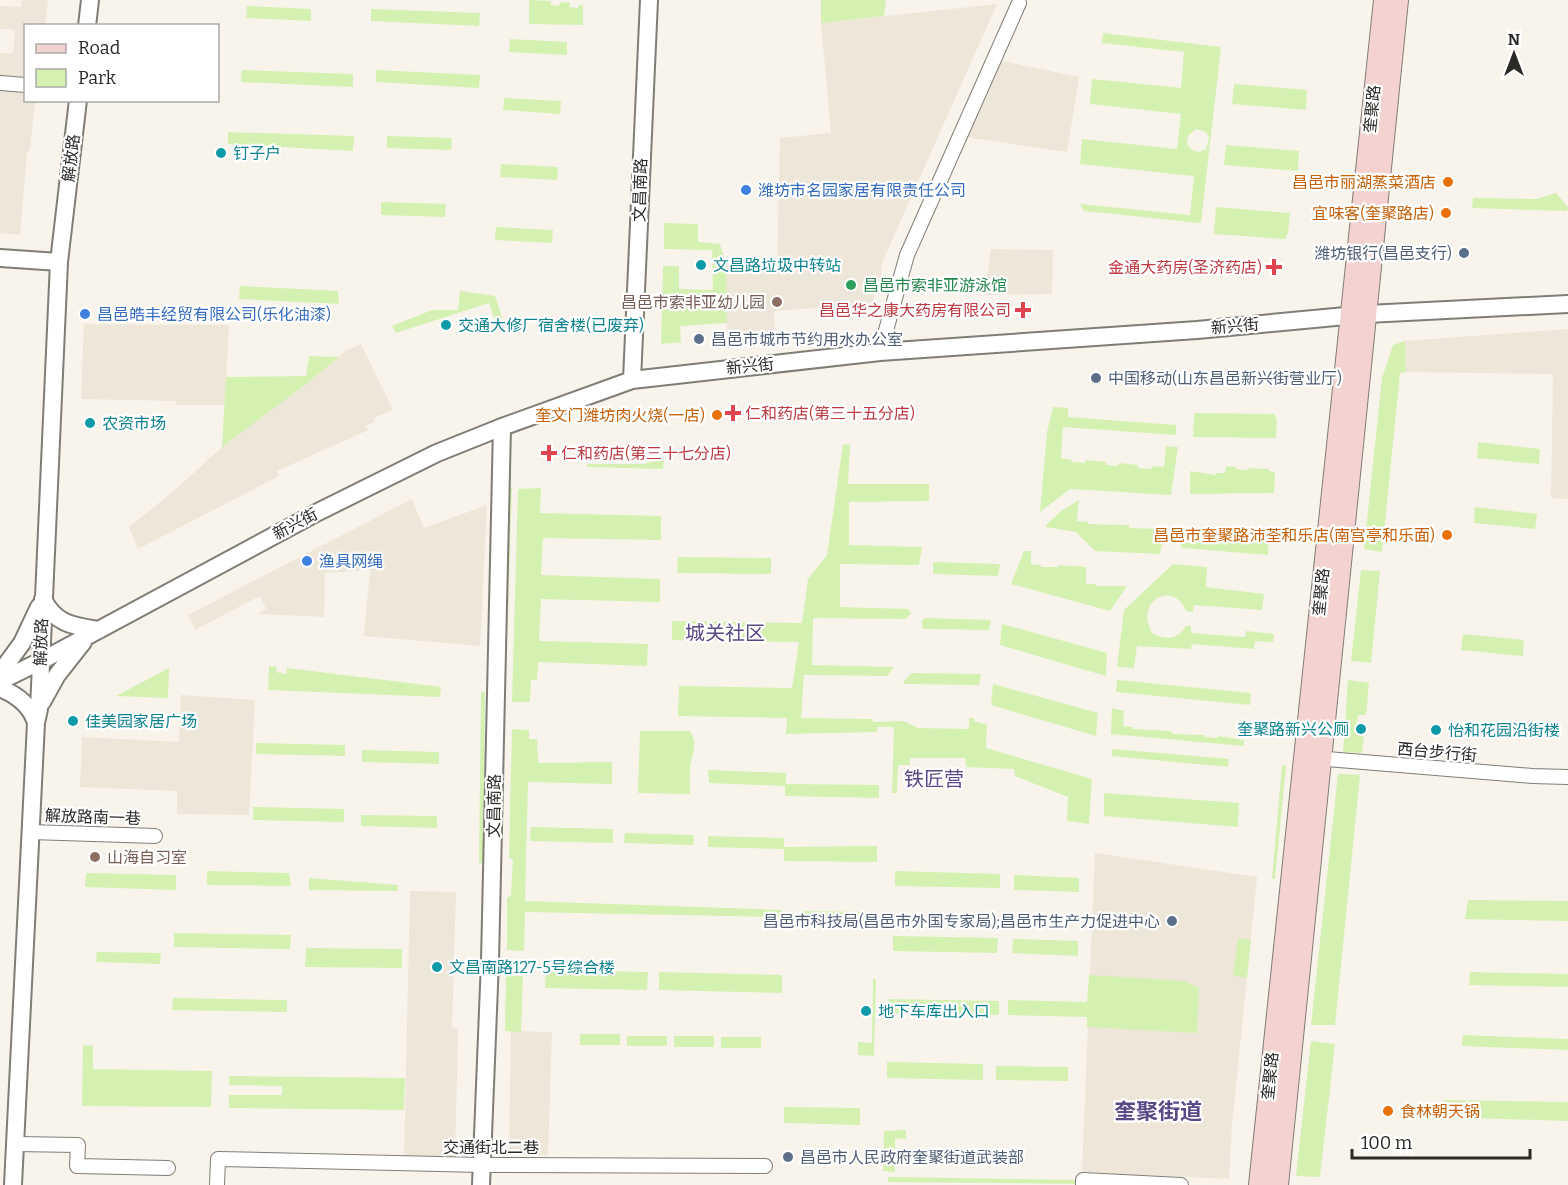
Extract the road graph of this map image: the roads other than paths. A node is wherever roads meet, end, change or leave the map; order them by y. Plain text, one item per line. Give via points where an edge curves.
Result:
1 (90, 0) edge
2 (649, 0) edge
3 (1384, 0) edge
4 (1398, 0) edge
5 (1019, 3) dead end
6 (87, 24) edge
7 (0, 83) edge
8 (24, 85) edge
9 (78, 102) edge
10 (0, 258) edge
11 (59, 262) junction
12 (1568, 304) edge
13 (1358, 315) junction
14 (880, 352) junction
15 (632, 381) junction
16 (502, 427) junction
17 (43, 598) junction
18 (95, 632) junction
19 (41, 661) junction
20 (0, 673) edge
21 (0, 681) edge
22 (0, 688) edge
23 (38, 716) junction
24 (1312, 758) junction
25 (1568, 777) edge
26 (31, 832) junction
27 (155, 836) dead end
28 (15, 1144) junction
29 (482, 1165) junction
30 (765, 1166) dead end
31 (168, 1168) dead end
32 (13, 1185) edge
33 (217, 1185) edge
34 (481, 1185) edge
35 (1083, 1185) edge
36 (1181, 1185) edge
37 (1259, 1185) edge
38 (1278, 1185) edge

1 - 6 street
2 - 15 street, 文昌南路
3 - 13 main road, 奎聚路
4 - 13 main road, 奎聚路
5 - 14 street via 907,255
7 - 8 street
9 - 11 street, 解放路
10 - 11 street
11 - 17 street, 解放路
12 - 13 street, 新兴街
13 - 14 street, 新兴街
13 - 24 main road, 奎聚路
14 - 15 street, 新兴街
15 - 16 street, 新兴街
16 - 18 street, 新兴街 via 437,453 318,512
16 - 29 street, 文昌南路
17 - 18 street via 48,610 59,620
17 - 19 street, 解放路
17 - 20 street via 22,643
18 - 19 street, 新兴街
18 - 23 street via 57,675
19 - 21 street, 新兴街
19 - 23 street, 解放路
22 - 23 street
23 - 26 street, 解放路
24 - 25 street, 西台步行街
24 - 37 main road, 奎聚路
24 - 38 main road, 奎聚路
26 - 27 street, 解放路南一巷
26 - 28 street, 解放路
28 - 31 street via 78,1145 77,1166
28 - 32 street, 解放路
29 - 30 street, 交通街北二巷
29 - 33 street, 交通街北二巷 via 218,1159
29 - 34 street, 文昌南路
35 - 36 street via 1083,1180

